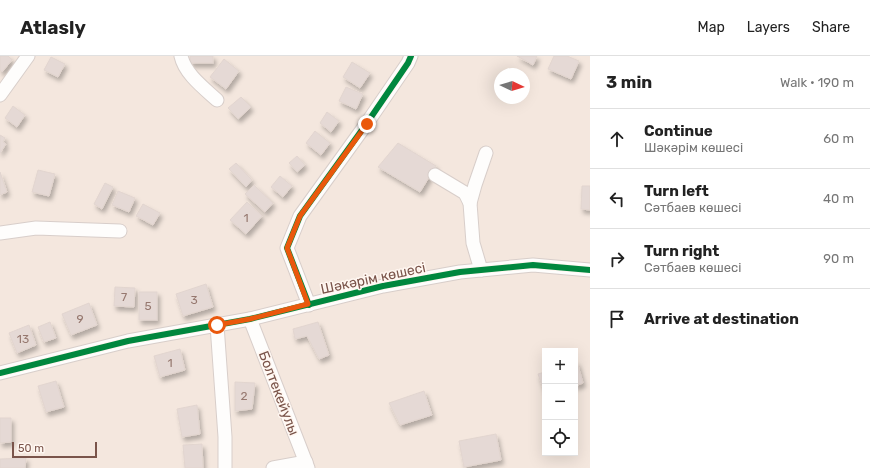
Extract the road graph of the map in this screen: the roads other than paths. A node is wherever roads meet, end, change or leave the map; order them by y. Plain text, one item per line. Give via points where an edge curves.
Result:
1 (28, 56) edge
2 (182, 56) edge
3 (411, 56) edge
4 (0, 95) edge
5 (217, 100) dead end
6 (486, 153) dead end
7 (435, 175) dead end
8 (470, 203) junction
9 (120, 231) dead end
10 (0, 233) edge
11 (481, 270) junction
12 (590, 270) edge
13 (308, 304) junction
14 (250, 319) junction
15 (217, 325) junction
16 (0, 373) edge
17 (307, 465) edge
18 (225, 468) edge
19 (273, 468) edge

1 - 4 street
2 - 5 street via 190,74
3 - 13 street via 367,124 300,216 287,248
6 - 8 street
7 - 8 street via 465,193
8 - 11 street via 473,243
9 - 10 street via 36,228
11 - 12 street, Шәкәрім көшесі via 533,265
11 - 13 street, Шәкәрім көшесі via 383,286
13 - 14 street, Шәкәрім көшесі
14 - 15 street, Шәкәрім көшесі
14 - 17 street, Болтекейулы
15 - 16 street, Шәкәрім көшесі via 128,341
15 - 18 street
17 - 19 street

